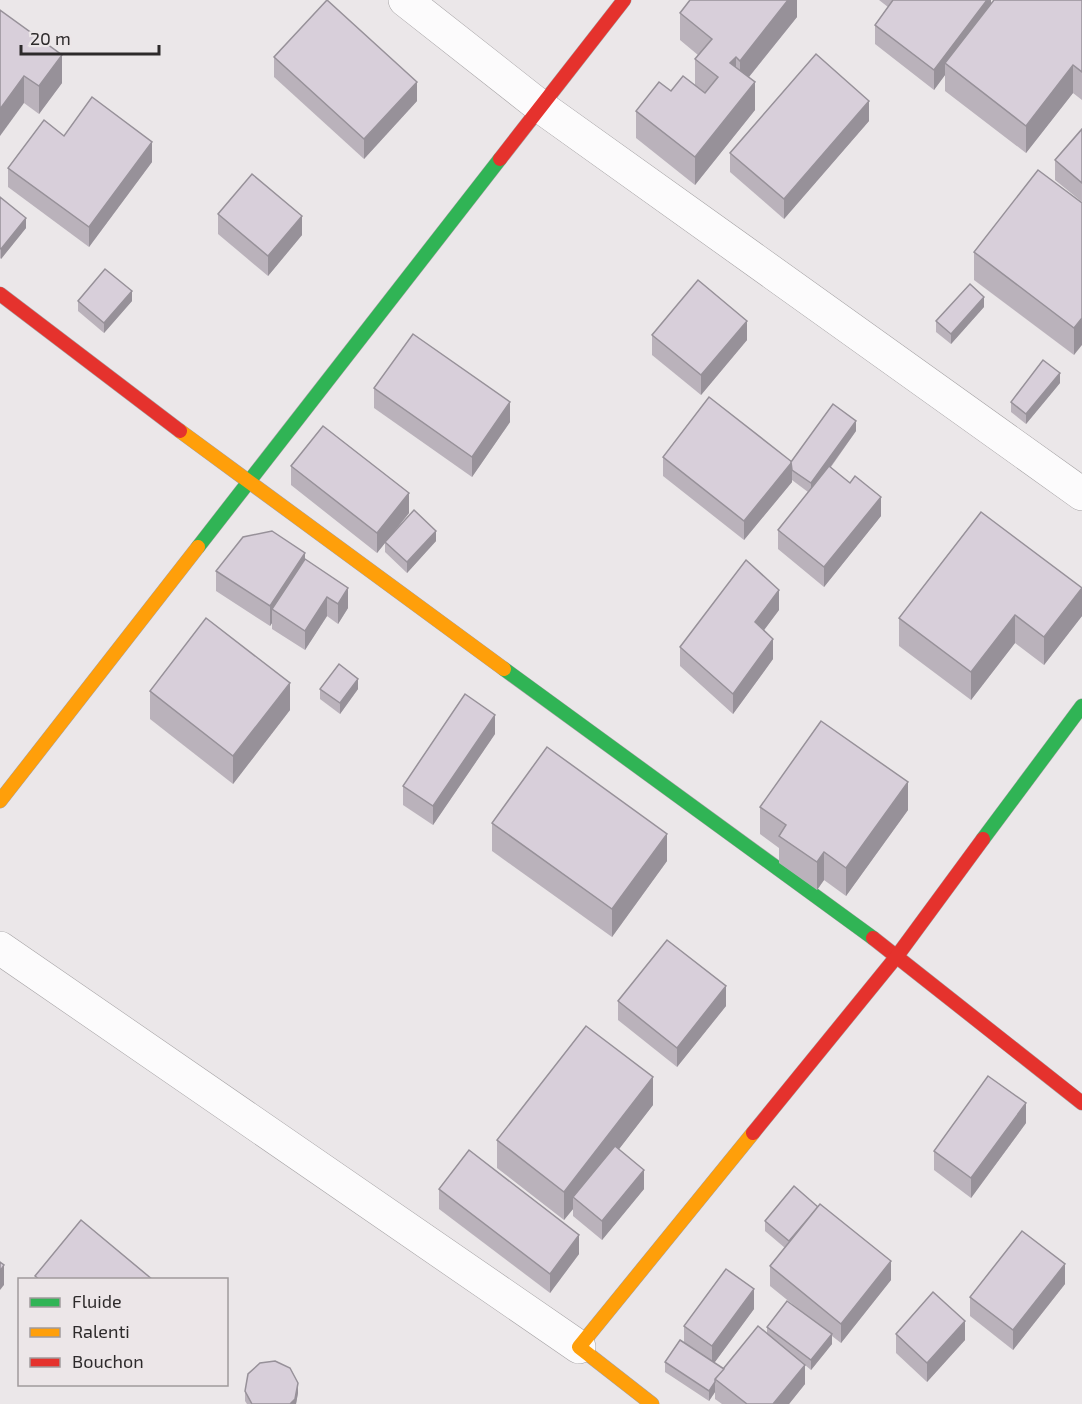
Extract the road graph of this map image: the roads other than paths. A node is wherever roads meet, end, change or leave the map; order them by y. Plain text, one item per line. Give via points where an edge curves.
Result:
1 (405, 0) edge
2 (624, 0) edge
3 (541, 107) junction
4 (0, 294) edge
5 (248, 482) junction
6 (1082, 494) edge
7 (1082, 706) edge
8 (0, 801) edge
9 (0, 948) edge
10 (897, 956) junction
11 (1082, 1103) edge
12 (579, 1347) junction
13 (652, 1404) edge

1 - 3 street
2 - 3 street
3 - 5 street
3 - 6 street
4 - 5 street
5 - 8 street
5 - 10 street
7 - 10 street
9 - 12 street
10 - 11 street
10 - 12 street
12 - 13 street

